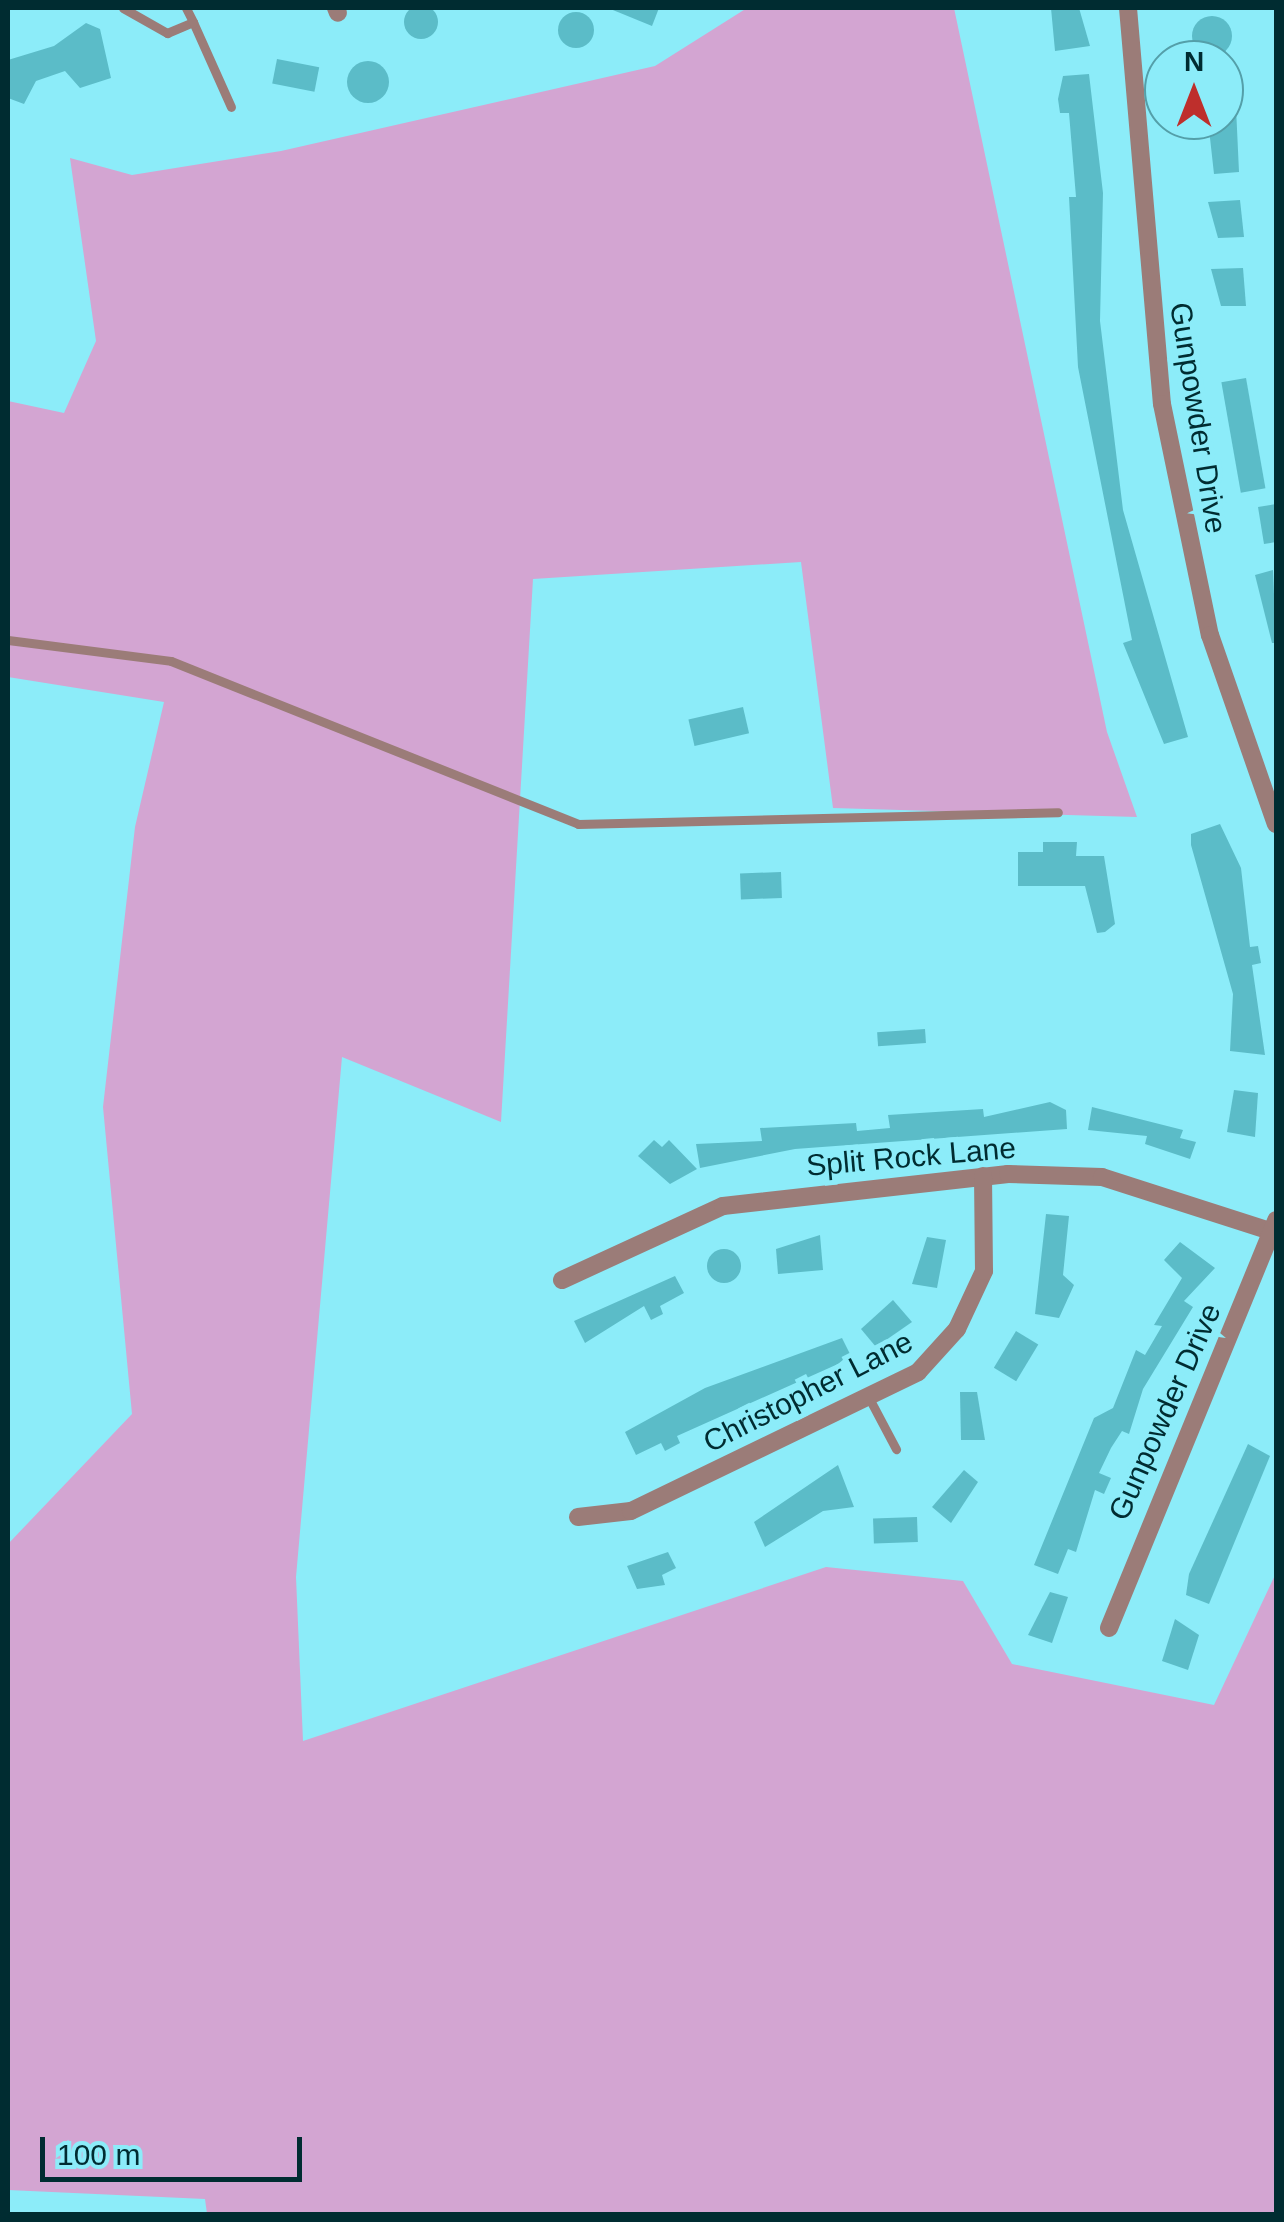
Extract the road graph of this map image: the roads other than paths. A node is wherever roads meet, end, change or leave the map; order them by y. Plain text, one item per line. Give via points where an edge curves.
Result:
1 (186, 8) edge
2 (1128, 8) edge
3 (128, 9) edge
4 (193, 22) junction
5 (231, 107) dead end
6 (8, 640) edge
7 (1058, 812) dead end
8 (1276, 824) edge
9 (982, 1176) junction
10 (1275, 1226) edge
11 (562, 1280) dead end
12 (870, 1398) junction
13 (896, 1450) dead end
14 (578, 1518) dead end
15 (1110, 1628) dead end

1 - 4 lane
2 - 8 street, Gunpowder Drive via 1168,438 1210,635
3 - 4 lane via 168,33
4 - 5 lane
6 - 7 lane via 171,661 578,824
9 - 10 street, Split Rock Lane via 1102,1177
9 - 11 street, Split Rock Lane via 723,1206
9 - 12 street, Christopher Lane via 989,1238 974,1302 940,1354
10 - 15 street, Gunpowder Drive via 1147,1518
12 - 13 lane
12 - 14 street, Christopher Lane via 630,1511

